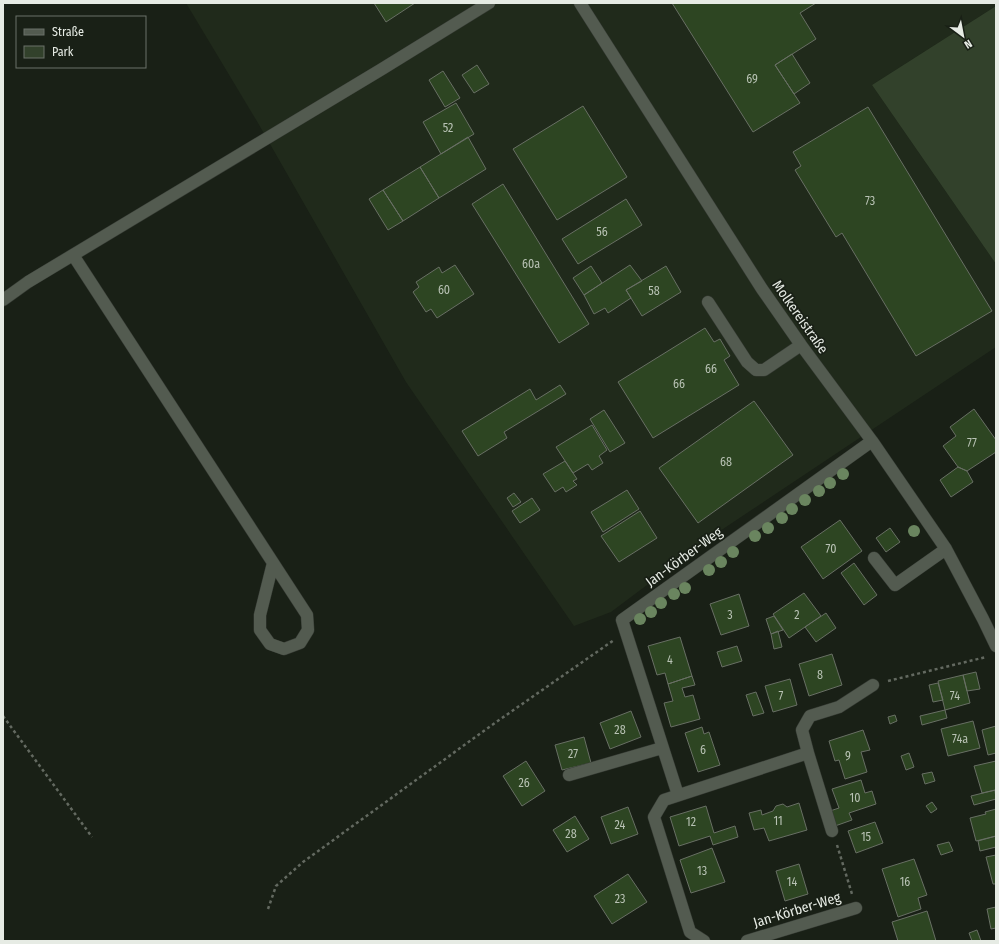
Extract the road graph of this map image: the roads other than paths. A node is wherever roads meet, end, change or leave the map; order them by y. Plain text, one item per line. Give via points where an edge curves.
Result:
1 (489, 3) edge
2 (580, 3) edge
3 (73, 254) junction
4 (3, 300) edge
5 (708, 302) dead end
6 (801, 345) junction
7 (872, 441) junction
8 (946, 550) junction
9 (874, 558) dead end
10 (274, 563) junction
11 (996, 646) edge
12 (873, 685) road end
13 (662, 748) junction
14 (808, 753) junction
15 (569, 776) dead end
16 (678, 795) junction
17 (832, 831) road end
18 (856, 908) road end
19 (704, 941) edge
20 (747, 941) edge

1 - 3 street
2 - 6 street, Molkereistraße via 758,284
3 - 4 street
3 - 10 street
5 - 6 street via 747,362 756,370 764,370
6 - 7 street, Molkereistraße
7 - 8 street, Molkereistraße
7 - 13 street, Jan-Körber-Weg via 622,620
8 - 9 street via 895,585
8 - 11 street, Molkereistraße
10 - 10 street via 260,616 260,630 270,644 284,649 300,643 308,630 307,615
12 - 14 street via 839,707 810,716 802,730
13 - 15 street
13 - 16 street, Jan-Körber-Weg
14 - 16 street
14 - 17 street
16 - 19 street via 664,800 654,817 690,932
18 - 20 street, Jan-Körber-Weg

